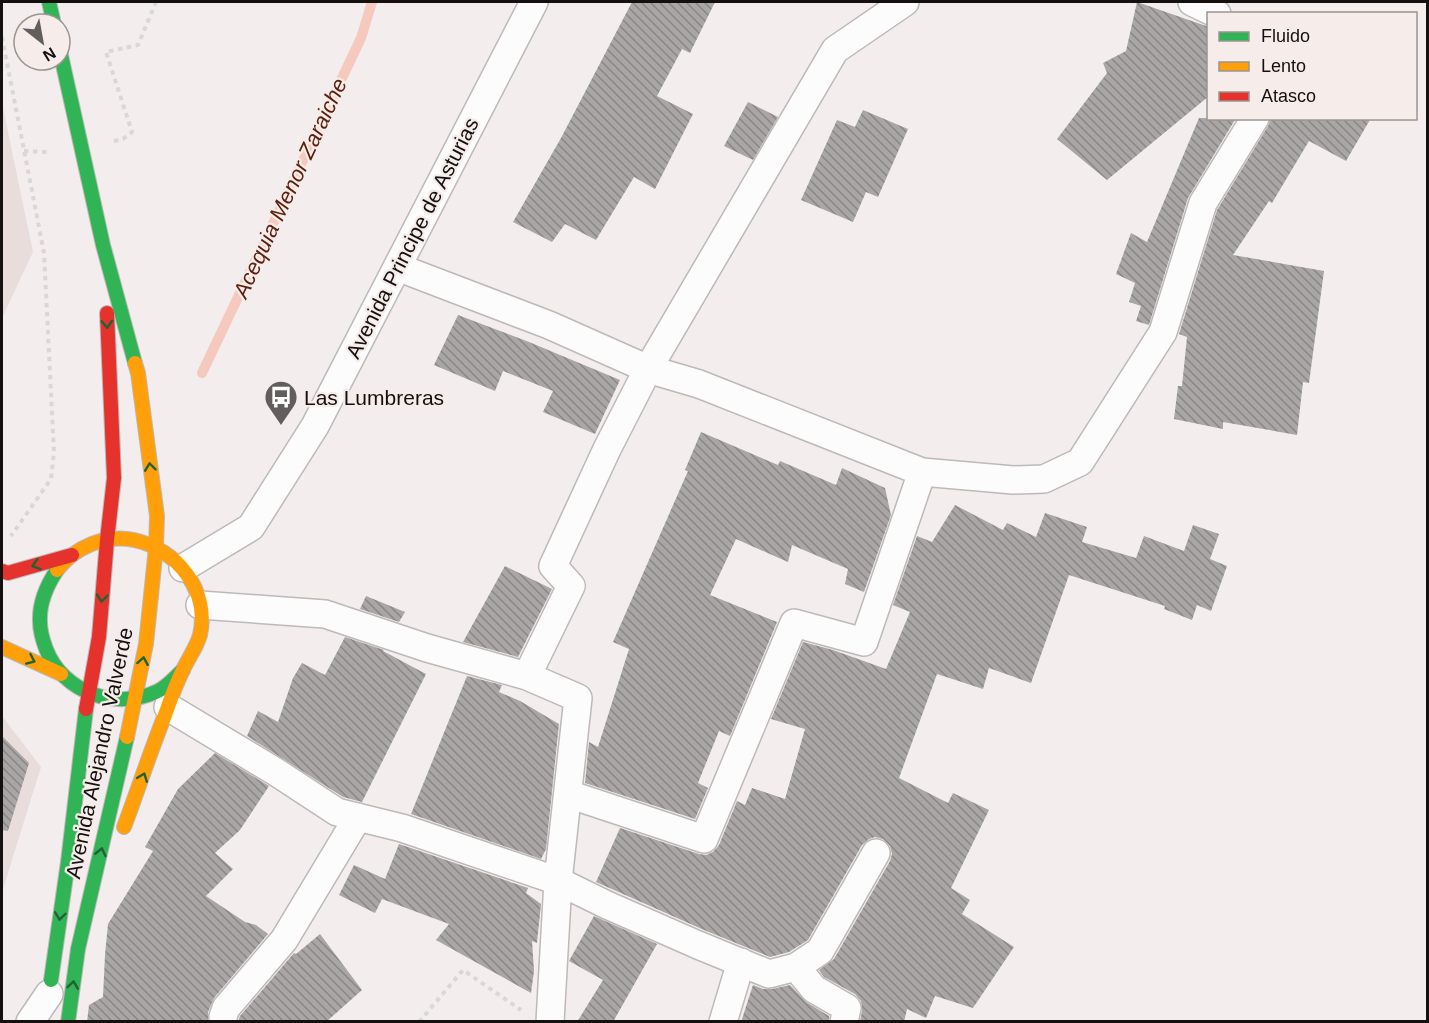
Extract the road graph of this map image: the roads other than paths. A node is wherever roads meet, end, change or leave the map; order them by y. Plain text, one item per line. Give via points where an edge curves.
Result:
1 (534, 2) edge
2 (905, 2) edge
3 (1192, 2) edge
4 (1213, 12) edge
5 (65, 72) edge
6 (1254, 120) edge
7 (103, 245) junction
8 (397, 267) junction
9 (648, 369) junction
10 (922, 472) junction
11 (107, 540) junction
12 (156, 547) junction
13 (72, 555) junction
14 (183, 568) junction
15 (2, 571) edge
16 (200, 605) junction
17 (2, 647) edge
18 (183, 669) junction
19 (61, 674) junction
20 (527, 676) junction
21 (88, 693) junction
22 (136, 698) junction
23 (168, 707) junction
24 (567, 794) junction
25 (358, 817) junction
26 (876, 853) dead end
27 (558, 881) junction
28 (78, 949) junction
29 (741, 962) junction
30 (795, 967) junction
31 (49, 994) junction
32 (223, 1017) dead end
33 (539, 1018) edge
34 (30, 1022) edge
35 (46, 1022) edge
36 (68, 1022) edge
37 (723, 1022) edge
38 (844, 1022) edge

1 - 8 street, Avenida Principe de Asturias
2 - 9 street via 835,50
3 - 4 street
5 - 7 main road, Avenida Alejandro Valverde
6 - 10 street via 1203,203 1163,332 1080,462 1044,480
7 -> 11 main road, Avenida Alejandro Valverde via 114,478
12 -> 7 main road, Avenida Alejandro Valverde via 157,516 138,373
8 - 9 street
8 - 14 street, Avenida Principe de Asturias via 315,426 251,527
9 - 10 street via 699,384
9 - 20 street via 553,566 571,586
10 - 24 street via 864,642 794,623 704,839
11 - 12 main road via 132,539
11 - 13 main road
11 -> 21 main road, Avenida Alejandro Valverde via 99,637
12 - 14 main road
22 -> 12 main road, Avenida Alejandro Valverde
13 -> 15 main road via 8,573
13 - 19 main road via 53,574 42,599 39,625 46,651
14 - 16 main road
16 - 18 main road via 201,628 195,650
16 - 20 street via 325,614
17 -> 19 main road
18 - 22 main road via 162,688
18 - 23 main road
19 - 21 main road
20 - 24 street via 578,698
21 - 22 main road via 111,699
21 -> 31 main road, Avenida Alejandro Valverde
28 -> 22 main road, Avenida Alejandro Valverde
23 - 25 street via 337,812
28 -> 23 main road
24 - 27 street
25 - 27 street
25 - 32 street via 284,940 226,1008
26 - 30 street via 820,951
27 - 29 street
27 - 33 street
36 -> 28 main road, Avenida Alejandro Valverde
29 - 30 street via 769,974
29 - 37 street
30 - 38 street via 814,990 848,1008
31 - 34 street
31 - 35 main road, Avenida Alejandro Valverde

